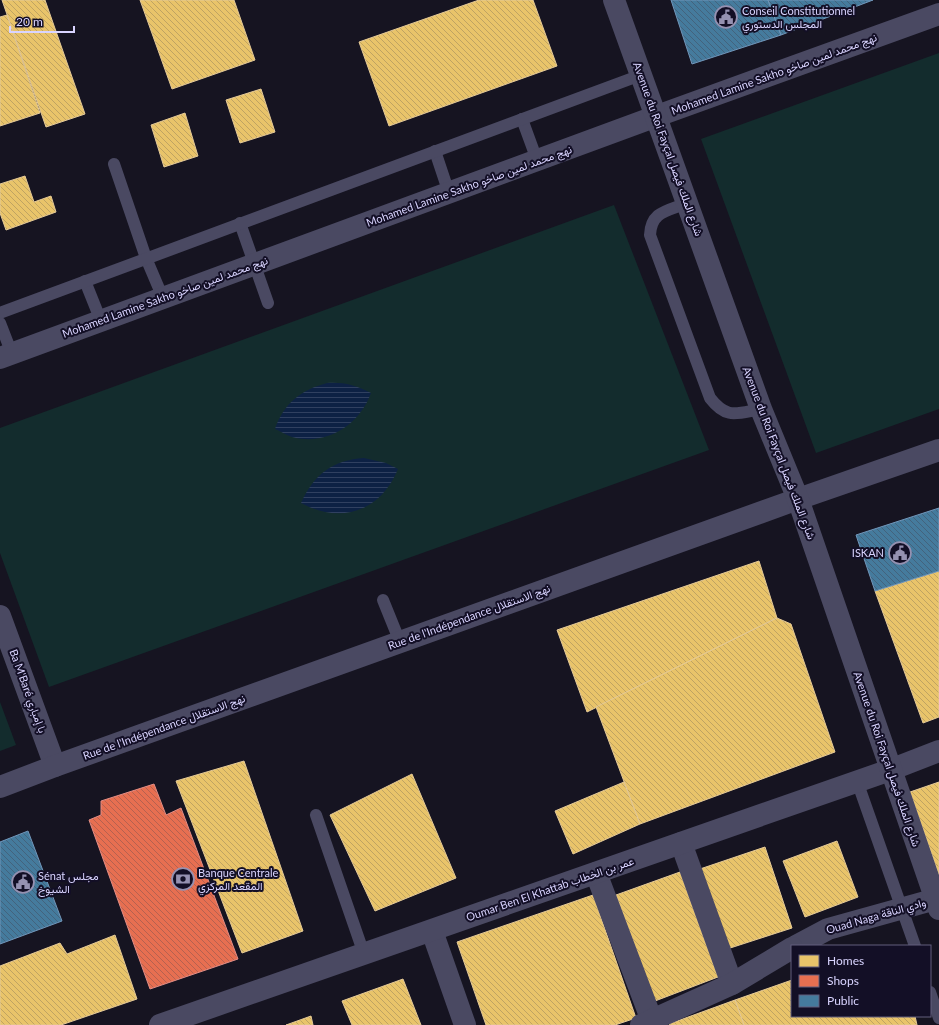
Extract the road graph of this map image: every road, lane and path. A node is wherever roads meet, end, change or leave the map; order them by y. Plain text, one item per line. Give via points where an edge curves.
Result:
1 (614, 0) edge
2 (939, 14) edge
3 (641, 75) junction
4 (657, 116) junction
5 (522, 119) junction
6 (435, 151) junction
7 (537, 160) junction
8 (114, 164) dead end
9 (449, 193) junction
10 (687, 203) junction
11 (240, 223) junction
12 (146, 258) junction
13 (254, 265) junction
14 (85, 281) junction
15 (163, 298) junction
16 (268, 303) dead end
17 (0, 313) edge
18 (101, 321) junction
19 (0, 323) edge
20 (6, 356) edge
21 (761, 409) junction
22 (939, 450) edge
23 (798, 499) junction
24 (383, 600) dead end
25 (0, 616) edge
26 (400, 642) junction
27 (939, 751) edge
28 (55, 766) junction
29 (890, 770) junction
30 (857, 781) junction
31 (0, 787) edge
32 (316, 815) dead end
33 (681, 843) junction
34 (596, 873) junction
35 (937, 904) edge
36 (902, 909) junction
37 (432, 931) junction
38 (798, 945) edge
39 (915, 945) edge
40 (791, 949) edge
41 (364, 954) junction
42 (732, 984) junction
43 (931, 995) edge
44 (939, 1018) edge
45 (647, 1023) edge
46 (160, 1025) edge
47 (465, 1025) edge

1 - 3 street, Avenue du Roi Fayçal شارع الملك فيصل
2 - 4 street, Mohamed Lamine Sakho نهج محمد لمين صاخو
3 - 4 street, Avenue du Roi Fayçal شارع الملك فيصل
3 - 5 lane
4 - 7 street, Mohamed Lamine Sakho نهج محمد لمين صاخو
4 - 10 street, Avenue du Roi Fayçal شارع الملك فيصل
5 - 6 lane
5 - 7 lane
6 - 9 lane
6 - 11 lane
7 - 9 street, Mohamed Lamine Sakho نهج محمد لمين صاخو
8 - 12 lane
9 - 13 street, Mohamed Lamine Sakho نهج محمد لمين صاخو
10 - 21 street, Avenue du Roi Fayçal شارع الملك فيصل
10 - 21 lane via 657,215 652,220 650,234 710,398 724,412 735,414
11 - 12 lane
11 - 13 lane
12 - 14 lane
12 - 15 lane
13 - 15 street, Mohamed Lamine Sakho نهج محمد لمين صاخو
13 - 16 lane
14 - 17 lane
14 - 18 lane
15 - 18 street, Mohamed Lamine Sakho نهج محمد لمين صاخو
18 - 20 street, Mohamed Lamine Sakho نهج محمد لمين صاخو
19 - 20 lane
21 - 23 street, Avenue du Roi Fayçal شارع الملك فيصل
22 - 23 street, Rue de l'Indépendance نهج الاستقلال
23 - 26 street, Rue de l'Indépendance نهج الاستقلال
23 - 29 street, Avenue du Roi Fayçal شارع الملك فيصل
24 - 26 lane
25 - 28 street, Ba M'Baré با إمباري
26 - 28 street, Rue de l'Indépendance نهج الاستقلال
27 - 29 street, Oumar Ben El Khattab عمر بن الخطاب
28 - 31 street, Rue de l'Indépendance نهج الاستقلال
29 - 30 street, Oumar Ben El Khattab عمر بن الخطاب
29 - 35 street, Avenue du Roi Fayçal شارع الملك فيصل
30 - 33 street, Oumar Ben El Khattab عمر بن الخطاب
30 - 36 lane
32 - 41 lane
33 - 34 street, Oumar Ben El Khattab عمر بن الخطاب
33 - 42 street
34 - 37 street, Oumar Ben El Khattab عمر بن الخطاب
34 - 45 street
35 - 36 street, Ouad Naga وادي الناقة
36 - 38 street, Ouad Naga وادي الناقة via 828,929
36 - 39 lane
37 - 41 street, Oumar Ben El Khattab عمر بن الخطاب
37 - 47 street
40 - 42 street
41 - 46 street, Oumar Ben El Khattab عمر بن الخطاب
42 - 45 street
43 - 44 lane

